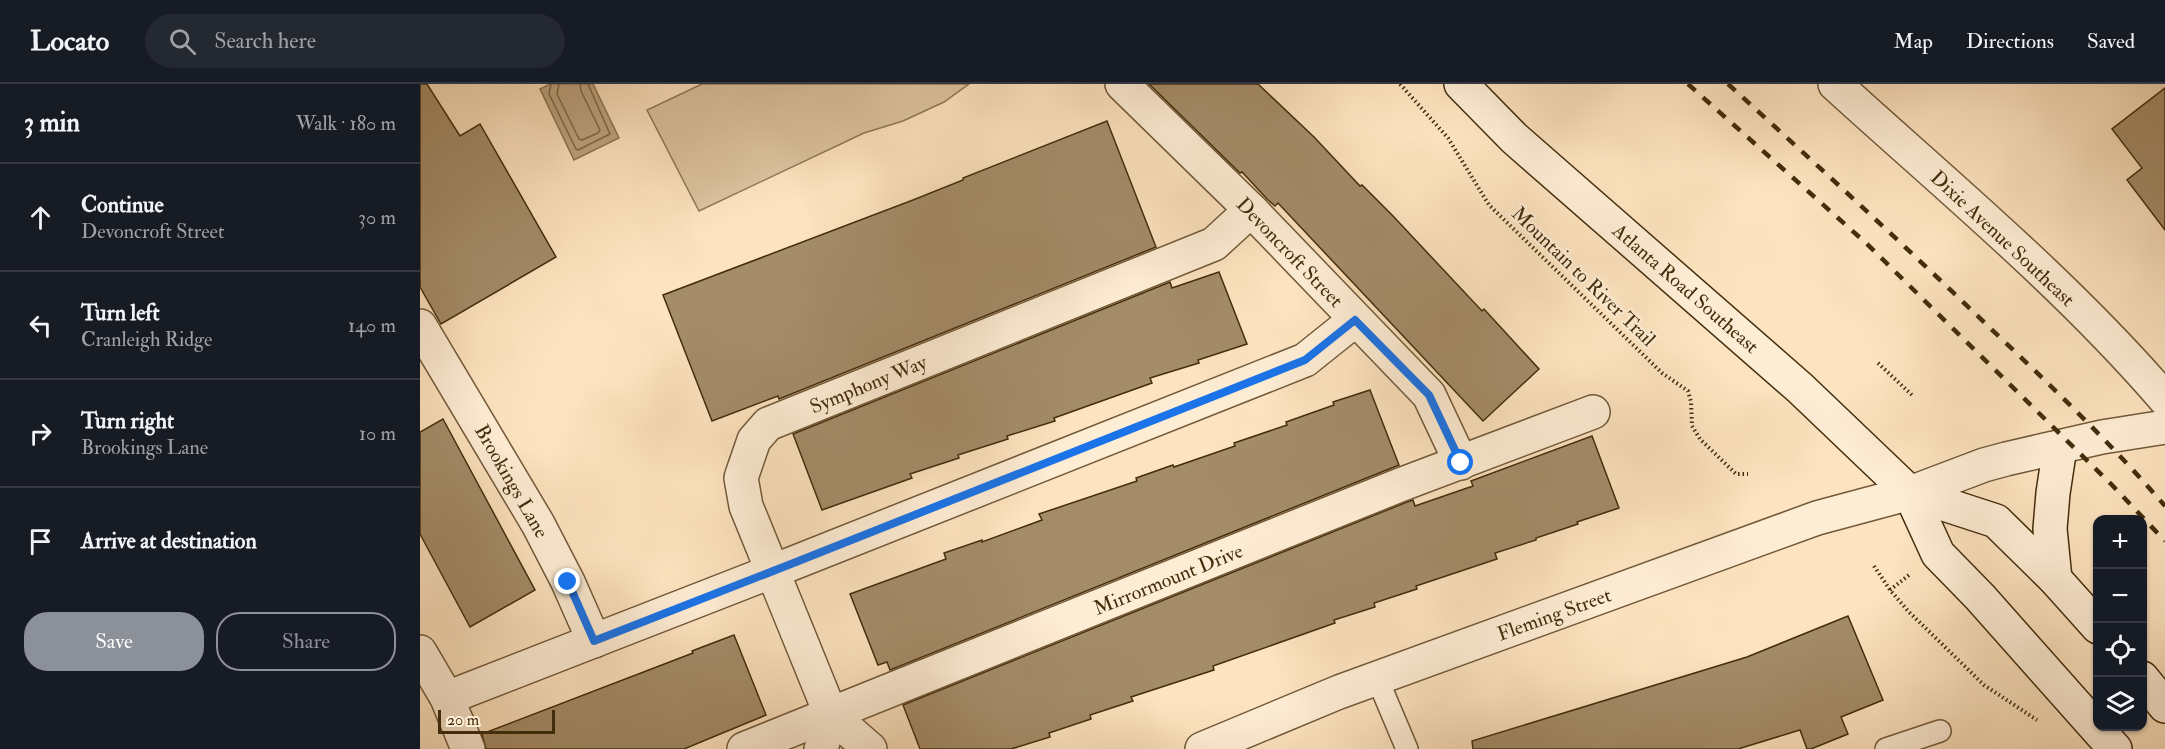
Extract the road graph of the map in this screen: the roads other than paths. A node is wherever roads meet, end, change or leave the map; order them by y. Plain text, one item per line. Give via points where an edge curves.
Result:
1 (1122, 84) edge
2 (1461, 84) edge
3 (1835, 84) edge
4 (1251, 210) junction
5 (1355, 320) junction
6 (420, 326) edge
7 (2165, 399) edge
8 (1593, 412) dead end
9 (2165, 427) edge
10 (2060, 447) junction
11 (1461, 463) junction
12 (1910, 493) junction
13 (773, 572) junction
14 (2055, 579) junction
15 (2094, 623) edge
16 (594, 641) junction
17 (420, 652) edge
18 (1377, 678) junction
19 (2147, 684) edge
20 (447, 698) junction
21 (2165, 706) edge
22 (831, 715) junction
23 (1940, 732) dead end
24 (468, 749) edge
25 (744, 749) edge
26 (820, 749) edge
27 (870, 749) edge
28 (1202, 749) edge
29 (1407, 749) edge
30 (1886, 749) edge
31 (2115, 749) edge

1 - 4 street, Devoncroft Street
2 - 12 street, Atlanta Road Southeast via 1514,138 1800,388
3 - 7 street, Dixie Avenue Southeast via 2108,335
4 - 5 street, Devoncroft Street
4 - 13 street, Symphony Way via 1214,244 768,424 754,440 741,478 746,506
5 - 11 street, Devoncroft Street via 1429,395
5 - 13 street via 1305,360
6 - 16 street, Brookings Lane via 538,524
8 - 11 street, Mirrormount Drive
9 - 10 street, Fleming Street
10 - 12 street, Fleming Street via 1984,465
10 - 14 street via 2050,529
11 - 22 street, Mirrormount Drive
12 - 14 street, Atlanta Road Southeast via 1996,521
12 - 18 street, Fleming Street via 1817,518
12 - 31 street, Atlanta Road Southeast via 1938,554
13 - 16 street
13 - 22 street, Symphony Way
14 - 15 street, Atlanta Road Southeast
16 - 20 street
17 - 20 street
18 - 28 street, Fleming Street
18 - 29 lane
19 - 21 street
20 - 24 street
22 - 25 street, Mirrormount Drive
22 - 26 street
22 - 27 street, Symphony Way
23 - 30 lane

